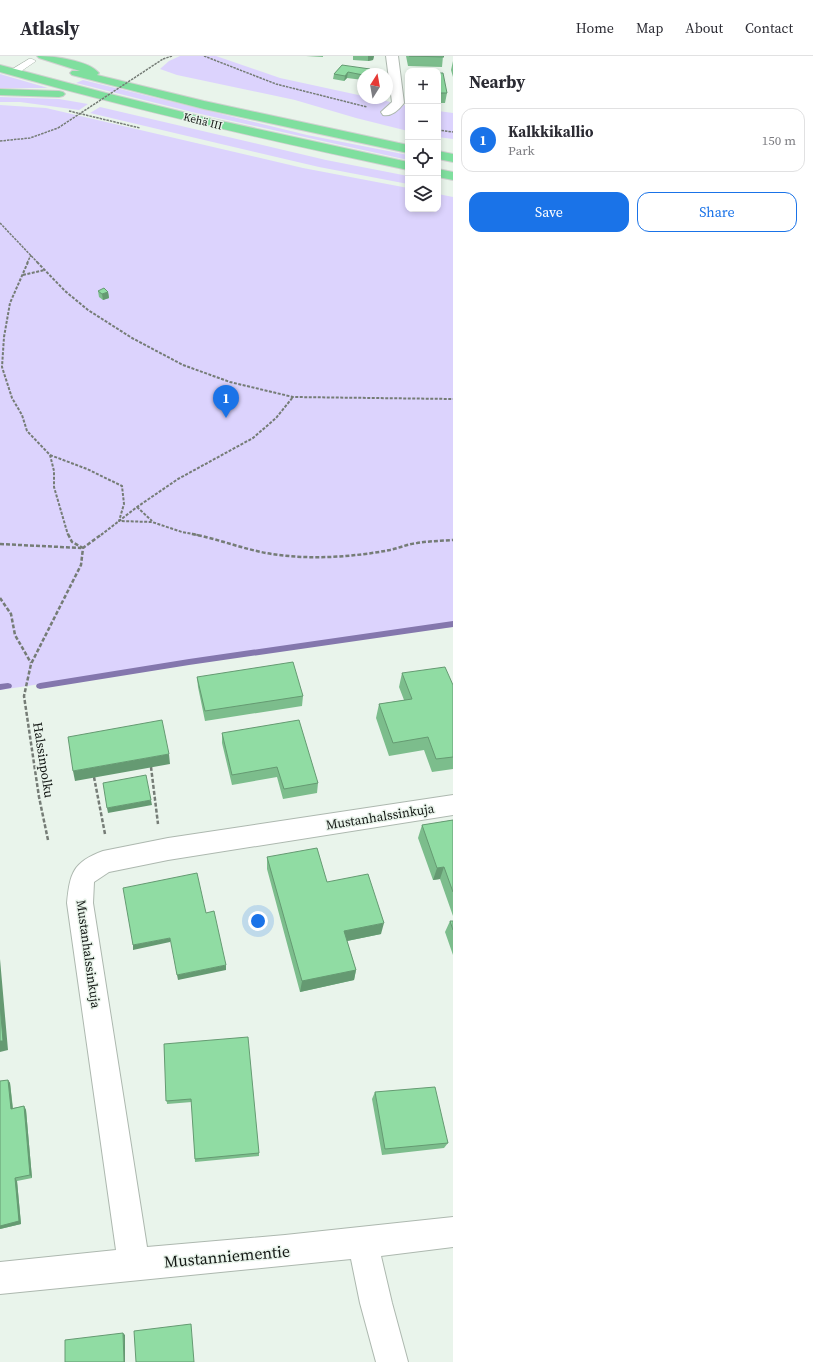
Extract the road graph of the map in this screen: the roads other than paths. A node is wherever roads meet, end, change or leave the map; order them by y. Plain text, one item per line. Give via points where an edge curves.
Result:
1 (14, 56) edge
2 (43, 56) edge
3 (392, 56) edge
4 (32, 61) junction
5 (0, 68) edge
6 (14, 72) junction
7 (114, 83) junction
8 (0, 92) edge
9 (132, 104) junction
10 (387, 112) road end
11 (405, 148) edge
12 (441, 156) edge
13 (453, 158) edge
14 (405, 165) edge
15 (441, 174) edge
16 (453, 176) edge
17 (453, 805) edge
18 (453, 1232) edge
19 (363, 1242) junction
20 (134, 1264) junction
21 (0, 1278) edge
22 (392, 1362) edge

1 - 4 highway, Kehä III
2 - 7 highway via 82,67
3 - 10 street via 398,103
4 - 6 lane
4 - 7 highway, Kehä III
5 - 6 highway, Kehä III
6 - 9 highway, Kehä III
7 - 11 highway, Kehä III
8 - 9 highway via 51,93
9 - 14 highway, Kehä III via 225,127
12 - 13 highway
15 - 16 highway
17 - 20 street, Mustanhalssinkuja via 109,860 83,876 80,902
18 - 19 street, Mustanniementie
19 - 20 street, Mustanniementie
19 - 22 street
20 - 21 street, Mustanniementie

